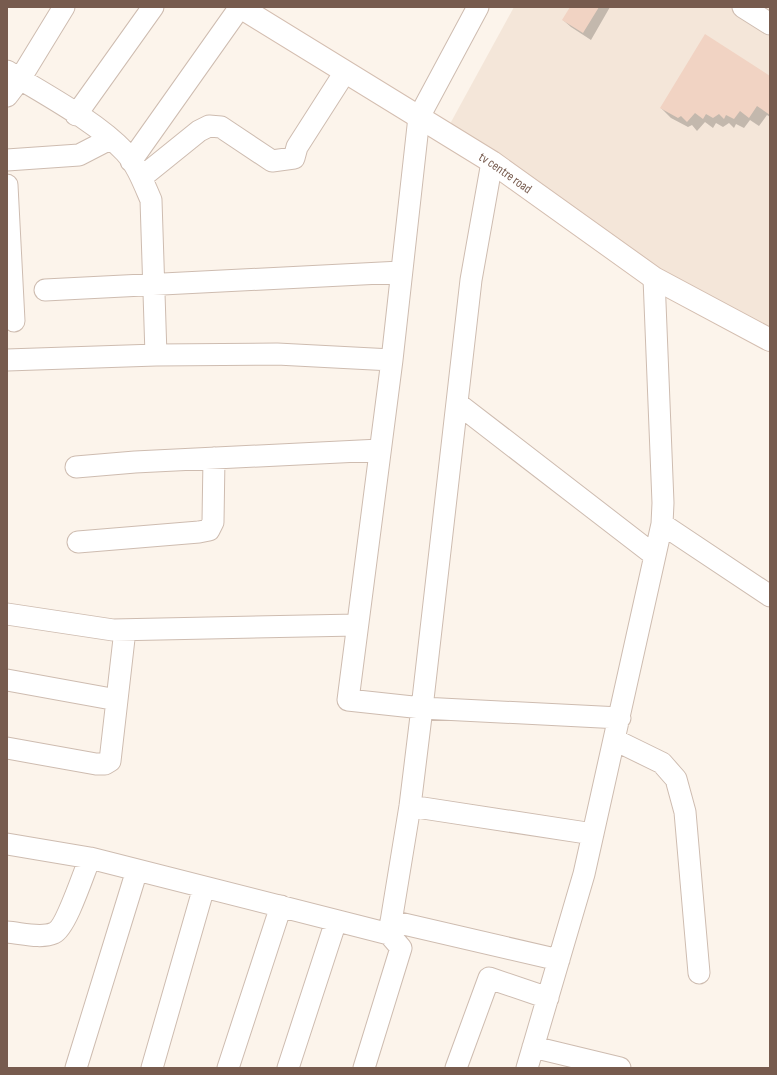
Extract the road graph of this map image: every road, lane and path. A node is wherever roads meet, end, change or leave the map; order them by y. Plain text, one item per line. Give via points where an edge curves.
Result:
1 (64, 7) edge
2 (152, 7) edge
3 (240, 7) edge
4 (478, 7) edge
5 (743, 7) edge
6 (770, 24) edge
7 (345, 72) junction
8 (14, 75) edge
9 (7, 96) edge
10 (76, 115) junction
11 (419, 117) junction
12 (110, 139) junction
13 (7, 160) edge
14 (492, 162) junction
15 (136, 169) junction
16 (7, 185) edge
17 (401, 272) junction
18 (654, 278) junction
19 (154, 283) junction
20 (45, 290) dead end
21 (14, 321) dead end
22 (770, 340) edge
23 (156, 355) junction
24 (7, 360) edge
25 (392, 360) junction
26 (457, 404) junction
27 (380, 450) junction
28 (214, 458) junction
29 (76, 468) dead end
30 (662, 524) junction
31 (78, 542) dead end
32 (654, 556) junction
33 (770, 596) edge
34 (7, 614) edge
35 (357, 624) junction
36 (125, 630) junction
37 (7, 680) edge
38 (117, 700) junction
39 (422, 708) junction
40 (620, 718) junction
41 (615, 740) junction
42 (7, 748) edge
43 (410, 806) junction
44 (593, 834) junction
45 (7, 844) edge
46 (90, 858) junction
47 (137, 870) junction
48 (204, 887) junction
49 (281, 906) junction
50 (336, 920) junction
51 (390, 927) junction
52 (7, 932) edge
53 (559, 960) junction
54 (699, 973) dead end
55 (548, 998) junction
56 (533, 1047) junction
57 (76, 1068) edge
58 (152, 1068) edge
59 (228, 1068) edge
60 (288, 1068) edge
61 (364, 1068) edge
62 (456, 1068) edge
63 (527, 1068) edge
64 (620, 1068) edge

1 - 8 street
2 - 10 street
3 - 7 main road, tv centre road
3 - 15 street
4 - 11 street
5 - 6 street
7 - 11 main road, tv centre road
7 - 15 street via 297,147 294,158 272,161 221,127 209,126
8 - 9 street
8 - 10 street
10 - 12 street
11 - 14 main road, tv centre road
11 - 17 street
12 - 13 street via 79,155
12 - 15 street via 126,152
14 - 18 main road, tv centre road
14 - 26 street via 471,280
15 - 19 street via 151,200
16 - 21 street
17 - 19 street
17 - 25 street
18 - 22 main road, tv centre road
18 - 30 street
19 - 20 street
19 - 23 street
23 - 24 street
23 - 25 street via 277,354
25 - 27 street
26 - 32 street
26 - 39 street
27 - 28 street
27 - 35 street
28 - 29 street via 128,462
28 - 31 street via 213,522 209,530
30 - 32 street
30 - 33 street
32 - 40 street
34 - 36 street
35 - 36 street
35 - 39 street via 348,700
36 - 38 street
37 - 38 street
38 - 42 street via 112,755 110,761 105,764
39 - 40 street
39 - 43 street
40 - 41 street
41 - 44 street
41 - 54 street via 662,764 676,779 685,812
43 - 44 street
43 - 51 street
44 - 53 street
45 - 46 street
46 - 47 street
46 - 52 street via 64,922 55,933 43,936
47 - 48 street
47 - 57 street
48 - 49 street
48 - 58 street
49 - 50 street
49 - 59 street
50 - 51 street
50 - 60 street
51 - 53 street
51 - 61 street via 401,948
53 - 55 street
55 - 56 street
55 - 62 street via 489,978
56 - 63 street
56 - 64 street

